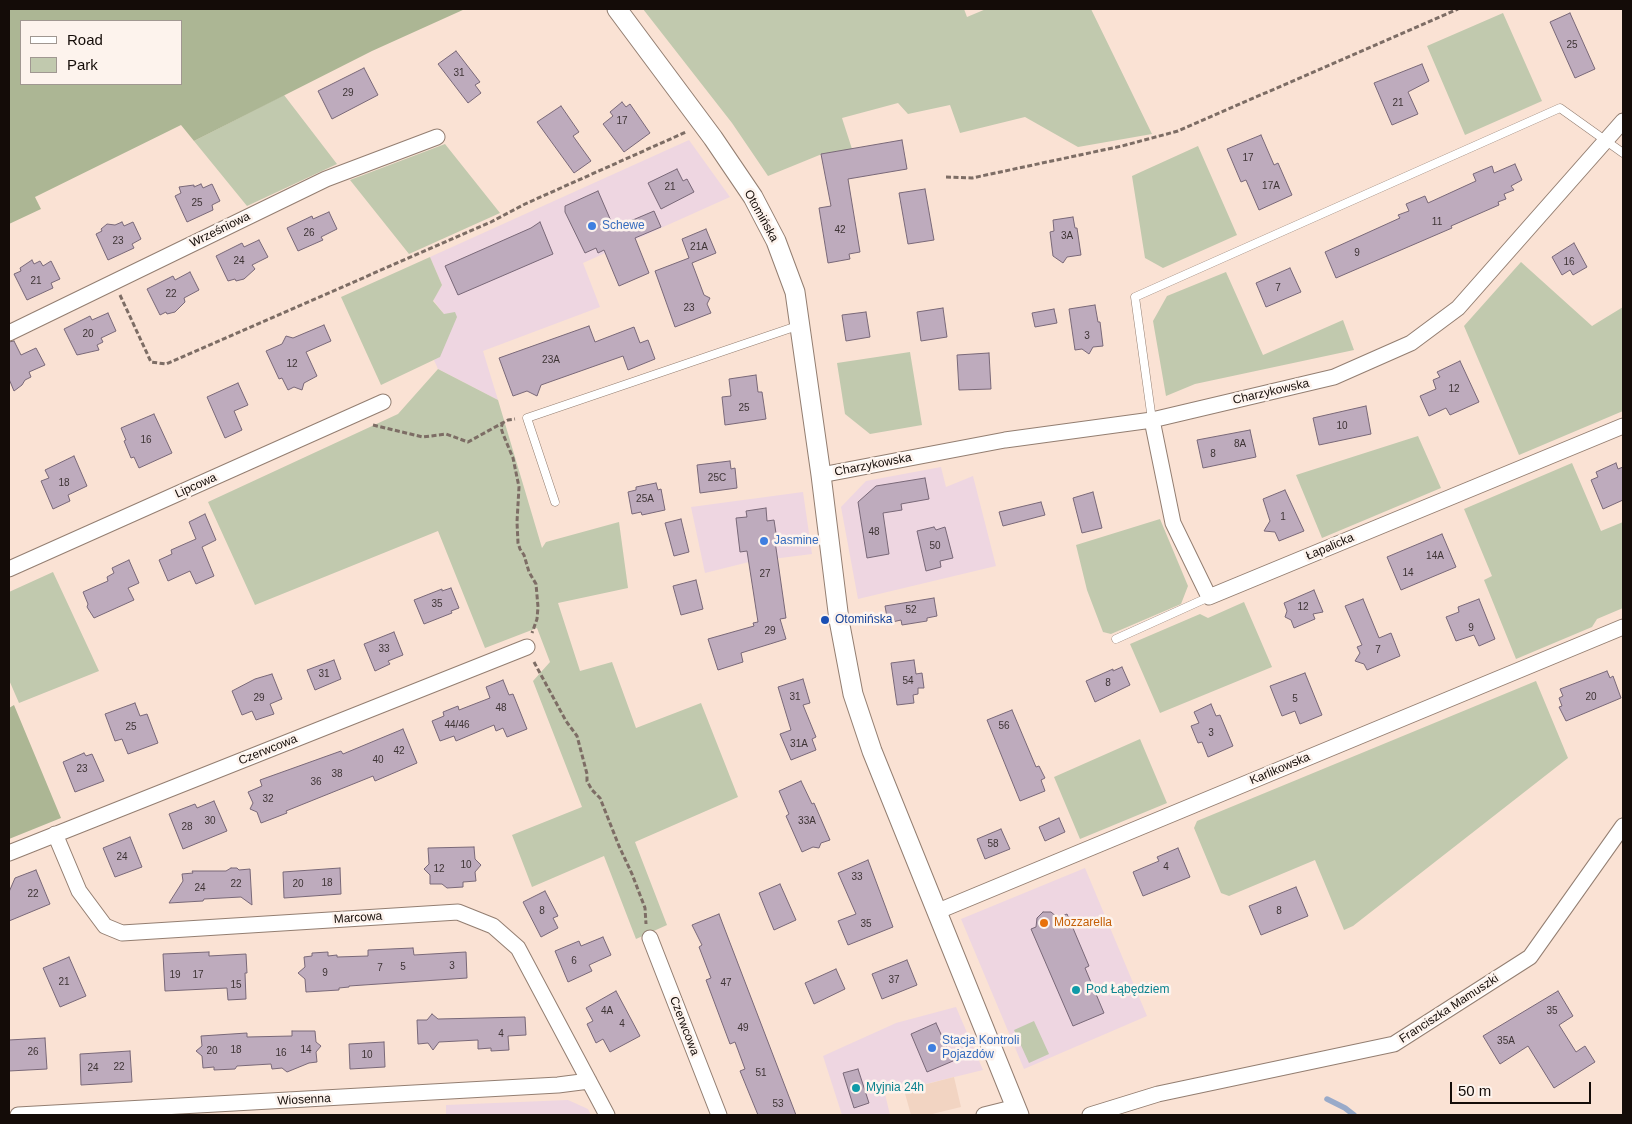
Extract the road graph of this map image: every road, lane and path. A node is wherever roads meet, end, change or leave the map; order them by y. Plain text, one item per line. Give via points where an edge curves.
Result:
1 (617, 9) edge
2 (1458, 9) edge
3 (1623, 121) edge
4 (703, 125) junction
5 (437, 138) dead end
6 (1606, 140) junction
7 (1623, 153) edge
8 (946, 177) dead end
9 (114, 282) junction
10 (800, 325) junction
11 (9, 333) edge
12 (383, 402) dead end
13 (355, 415) junction
14 (527, 418) junction
15 (1152, 420) junction
16 (502, 422) junction
17 (1623, 426) edge
18 (821, 475) junction
19 (555, 502) dead end
20 (9, 569) edge
21 (1209, 597) junction
22 (1623, 627) edge
23 (1116, 639) dead end
24 (527, 647) junction
25 (1623, 826) edge
26 (55, 834) junction
27 (9, 853) edge
28 (936, 912) junction
29 (650, 938) joint
30 (589, 1081) junction
31 (1018, 1111) edge
32 (18, 1115) edge
33 (607, 1115) edge
34 (718, 1115) edge
35 (984, 1115) edge
36 (1090, 1115) edge

1 - 4 street, Otomińska
2 - 8 path via 1178,131 972,178
3 - 6 street, Charzykowska
4 - 9 path via 166,364 151,362
4 - 10 street, Otomińska via 753,197 776,241 795,292
5 - 9 street, Wrześniowa via 326,179
6 - 7 lane
6 - 15 street, Charzykowska via 1458,308 1411,343 1334,377
6 - 15 lane via 1560,108 1135,297
9 - 11 street, Wrześniowa
10 - 14 lane
10 - 18 street, Otomińska
12 - 13 street, Lipcowa
13 - 16 path via 370,424 395,431 423,437 446,434 468,442
13 - 20 street, Lipcowa
14 - 16 path
14 - 19 lane
15 - 18 street, Charzykowska via 1005,440
15 - 21 street via 1173,523
16 - 24 path via 501,428 513,458 519,486 518,543 536,584 537,619
17 - 21 street, Łapalicka
18 - 28 street, Otomińska via 839,620 853,694 872,751
21 - 23 lane
22 - 28 street, Karlikowska
24 - 26 street, Czerwcowa
24 - 29 path via 577,736 587,781 600,798 632,874 645,908
25 - 36 street, Franciszka Mamuszki via 1530,957 1394,1044 1158,1094
26 - 27 street, Czerwcowa
26 - 30 street, Marcowa via 79,891 105,926 122,933 458,912 493,926 518,948
28 - 31 street, Otomińska
29 - 34 street, Czerwcowa
30 - 32 street, Wiosenna via 548,1086
30 - 33 street, Marcowa
31 - 35 street

